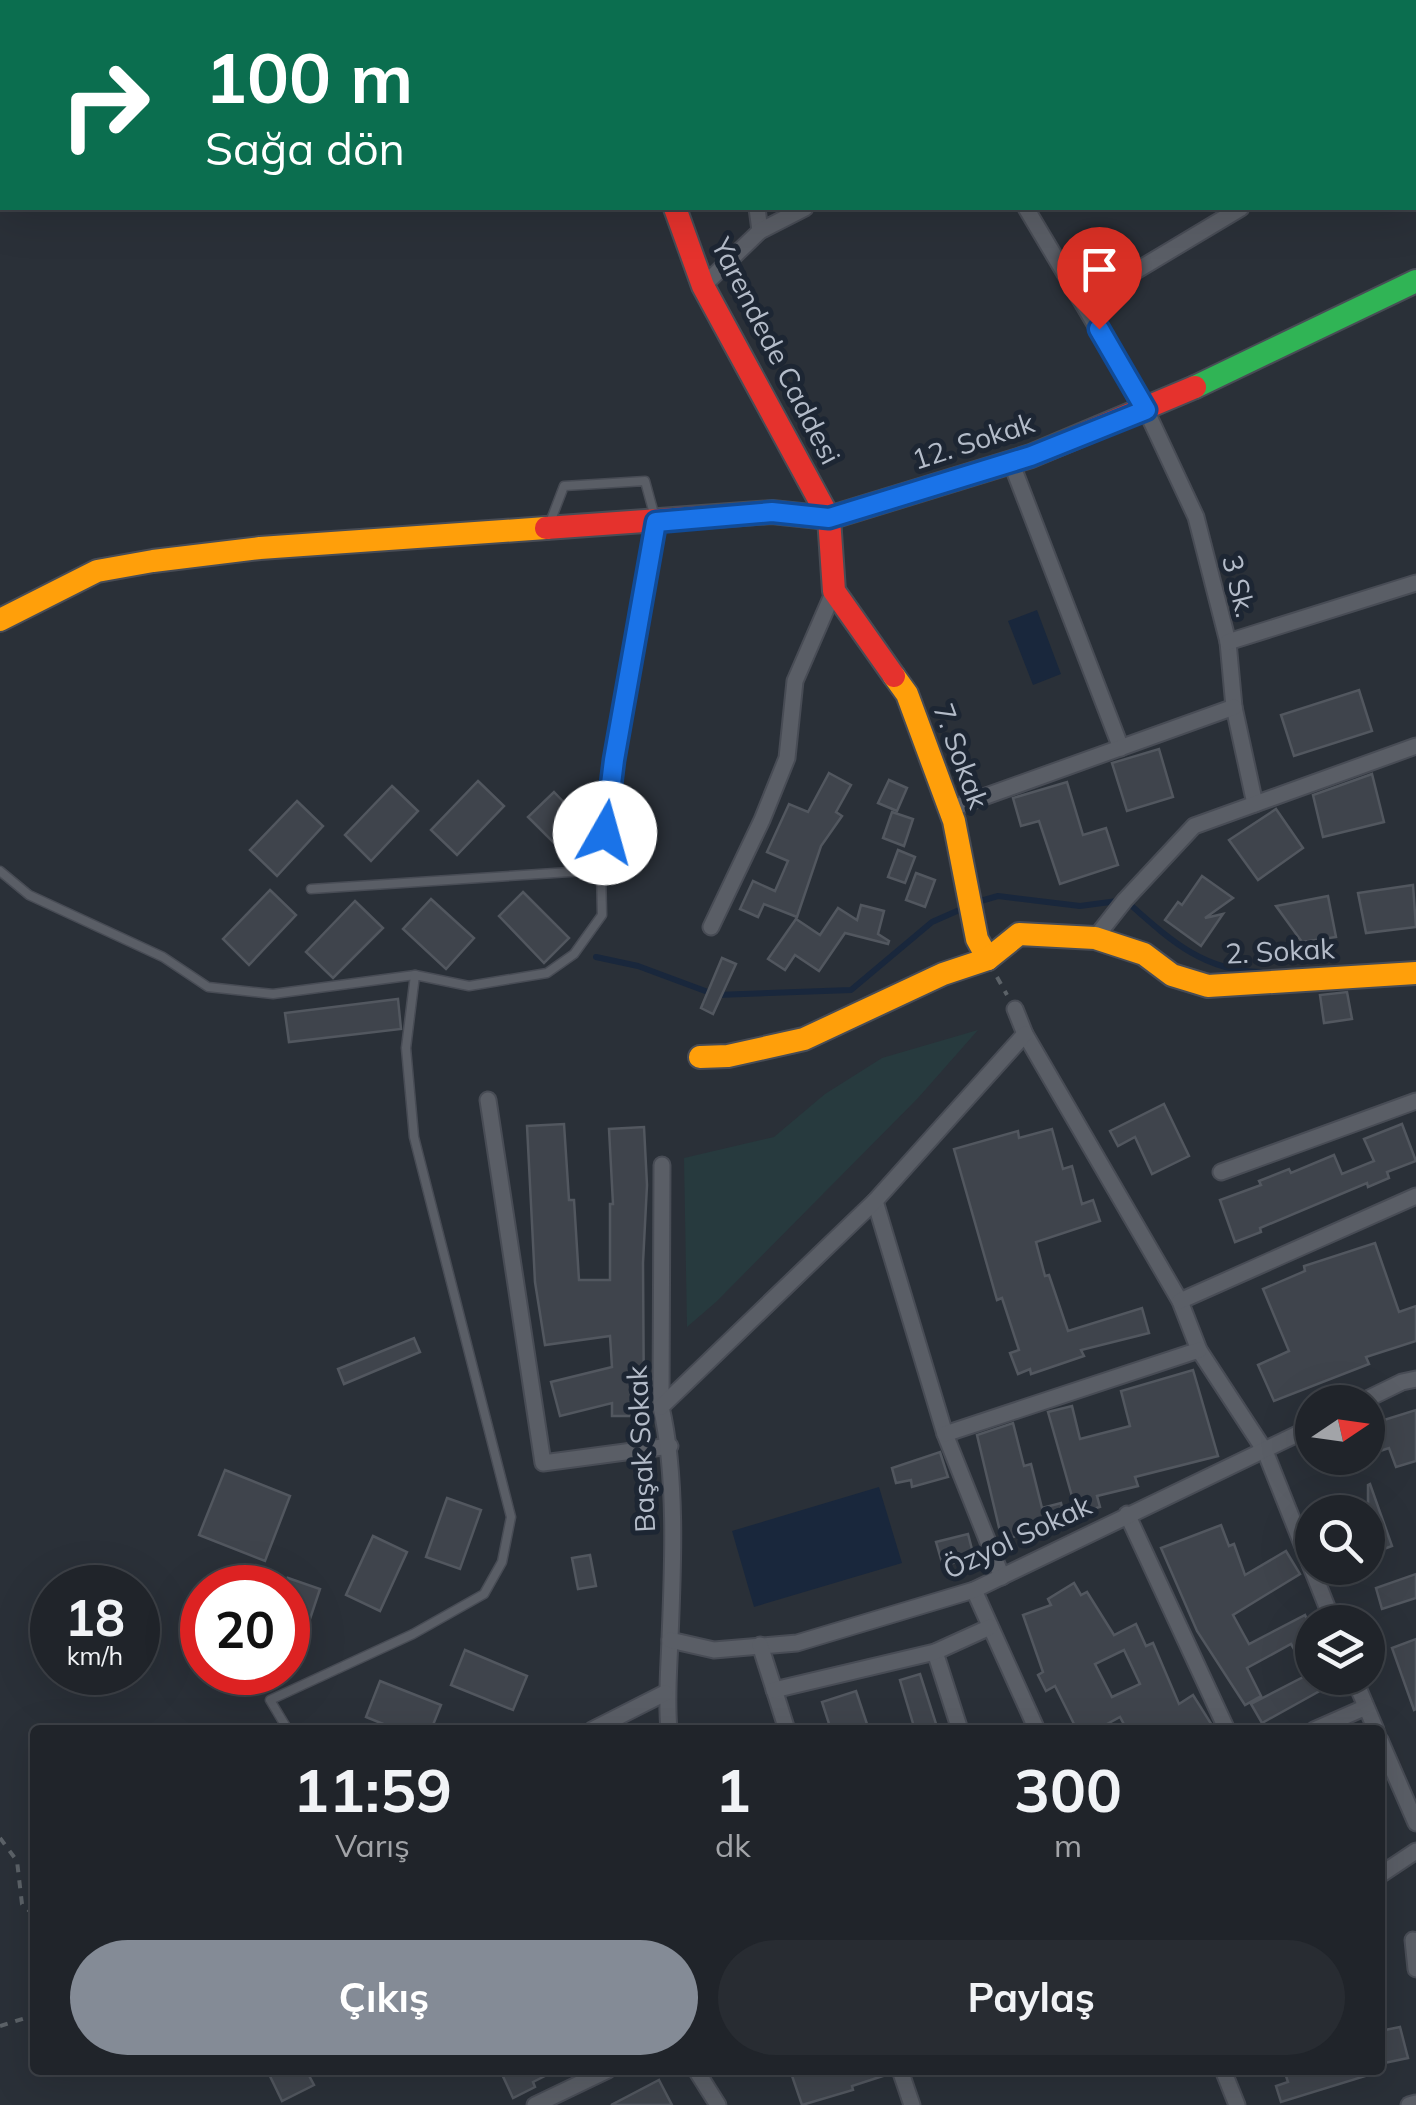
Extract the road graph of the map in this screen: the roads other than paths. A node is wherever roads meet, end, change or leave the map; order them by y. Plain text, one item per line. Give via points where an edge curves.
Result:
1 (676, 210) edge
2 (757, 210) edge
3 (801, 210) edge
4 (1027, 210) edge
5 (1237, 210) edge
6 (760, 231) junction
7 (1416, 281) edge
8 (703, 286) junction
9 (1084, 302) junction
10 (1146, 410) junction
11 (1012, 462) junction
12 (829, 518) junction
13 (656, 522) junction
14 (548, 530) junction
15 (1416, 584) edge
16 (834, 591) junction
17 (0, 620) edge
18 (1228, 642) junction
19 (1234, 707) junction
20 (1416, 746) edge
21 (1121, 748) junction
22 (1255, 804) junction
23 (950, 809) junction
24 (601, 870) junction
25 (0, 871) edge
26 (311, 889) dead end
27 (711, 927) dead end
28 (1095, 938) junction
29 (988, 959) junction
30 (1416, 973) edge
31 (415, 975) junction
32 (1015, 1009) road end
33 (1025, 1034) junction
34 (700, 1057) dead end
35 (488, 1100) dead end
36 (1416, 1101) edge
37 (662, 1165) dead end
38 (1221, 1172) dead end
39 (1416, 1196) edge
40 (874, 1201) junction
41 (1180, 1301) junction
42 (1199, 1350) junction
43 (1416, 1380) edge
44 (1385, 1390) edge
45 (661, 1407) junction
46 (945, 1434) junction
47 (1295, 1436) edge
48 (670, 1446) junction
49 (1265, 1451) junction
50 (1127, 1514) junction
51 (1002, 1577) junction
52 (974, 1590) junction
53 (1326, 1605) edge
54 (990, 1627) junction
55 (670, 1640) junction
56 (760, 1646) junction
57 (935, 1652) junction
58 (774, 1690) junction
59 (665, 1693) junction
60 (1361, 1695) edge
61 (1366, 1707) junction
62 (285, 1725) edge
63 (602, 1725) edge
64 (668, 1725) edge
65 (785, 1725) edge
66 (958, 1725) edge
67 (1034, 1725) edge
68 (1225, 1725) edge
69 (1325, 1725) edge
70 (1374, 1725) edge
71 (1385, 1752) edge
72 (1416, 1824) edge
73 (1416, 1850) edge
74 (1385, 1871) edge
75 (1413, 1940) dead end
76 (1416, 1968) edge
77 (598, 2075) edge
78 (699, 2075) edge
79 (902, 2075) edge
80 (1225, 2075) edge
81 (535, 2105) edge
82 (718, 2105) edge
83 (912, 2105) edge
84 (1236, 2105) edge

1 - 8 street, Yarendede Caddesi
2 - 6 street
3 - 6 street
4 - 9 street, 3 Sk.
5 - 9 street
6 - 8 street
7 - 10 street, 12. Sokak
8 - 12 street, Yarendede Caddesi
9 - 10 street, 3 Sk.
10 - 11 street, 12. Sokak
10 - 18 street, 3 Sk. via 1196,516
11 - 12 street, 12. Sokak
11 - 21 street
12 - 13 street via 772,512
12 - 16 street
13 - 14 street
13 - 14 lane via 645,481 564,486
13 - 24 lane
14 - 17 street via 260,548 97,571
15 - 18 street
16 - 23 street, 7. Sokak via 907,694
16 - 27 street via 795,682 787,758
18 - 19 street, 3 Sk.
19 - 21 street
19 - 22 street, 3 Sk.
20 - 22 street
21 - 23 street
22 - 28 street via 1194,826
23 - 29 street, 7. Sokak via 977,940
24 - 26 lane
24 - 31 lane via 602,916 574,954 546,973 468,986
25 - 31 lane via 28,894 164,957 208,987 273,994
28 - 29 street, 2. Sokak via 1019,934
28 - 30 street, 2. Sokak via 1208,986
29 - 34 street, 2. Sokak via 804,1039
31 - 62 lane via 406,1048 414,1137 511,1517 502,1562 484,1594 270,1700
32 - 33 street
33 - 40 street
33 - 41 street
35 - 48 street via 542,1463
36 - 38 street
37 - 45 street, Başak Sokak
39 - 41 street
40 - 45 street
40 - 46 street
41 - 42 street
42 - 46 street
42 - 49 street
43 - 44 street
45 - 48 street, Başak Sokak
46 - 51 street
47 - 49 street, Özyol Sokak
48 - 55 street, Başak Sokak
49 - 50 street, Özyol Sokak
49 - 53 street
50 - 51 street, Özyol Sokak
50 - 68 street
51 - 52 street, Özyol Sokak
52 - 54 street
52 - 56 street, Özyol Sokak via 798,1643
54 - 57 street
54 - 67 street
55 - 56 street, Özyol Sokak via 714,1650
55 - 59 street, Başak Sokak
56 - 58 street
57 - 58 street
57 - 66 street
58 - 65 street
59 - 63 street
59 - 64 street, Başak Sokak
60 - 61 street
61 - 69 street
61 - 70 street
71 - 72 street
73 - 74 street
75 - 76 street
77 - 81 street
78 - 82 street
79 - 83 street
80 - 84 street

